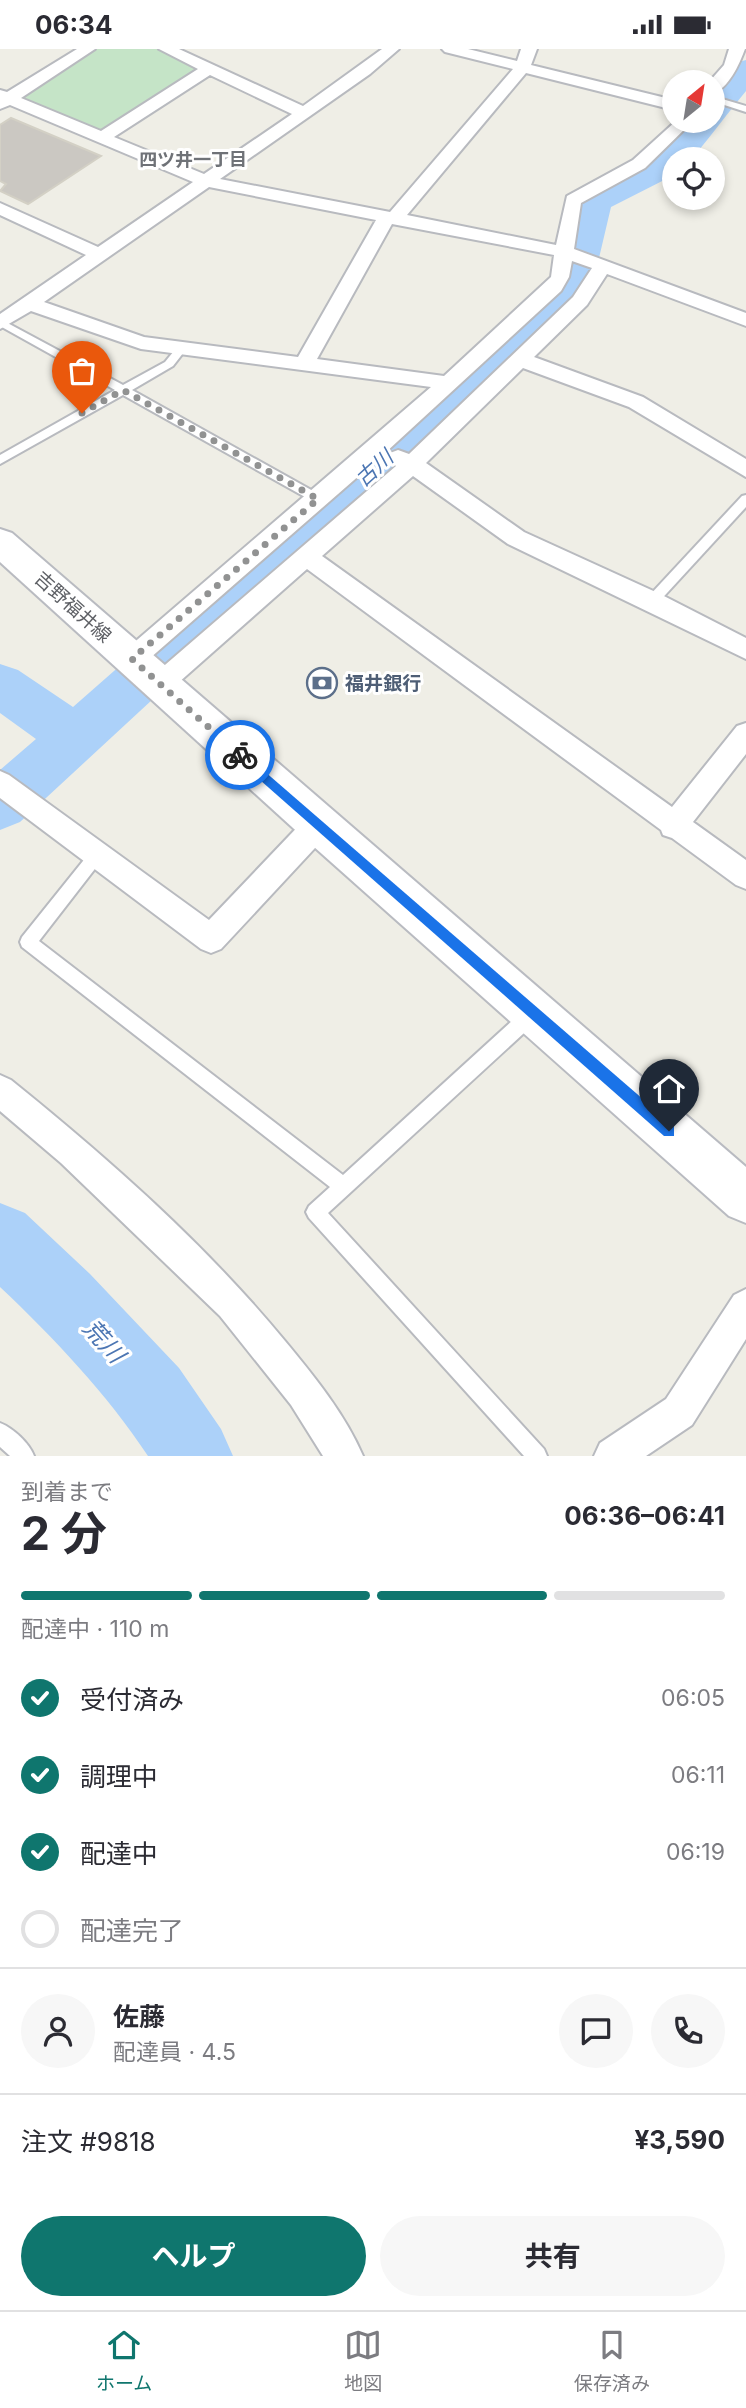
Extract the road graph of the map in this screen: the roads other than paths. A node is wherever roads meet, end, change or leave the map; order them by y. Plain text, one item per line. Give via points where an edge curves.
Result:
1 (88, 49) edge
2 (167, 49) edge
3 (391, 49) edge
4 (450, 49) edge
5 (529, 49) edge
6 (737, 49) edge
7 (523, 67) junction
8 (209, 69) junction
9 (725, 73) edge
10 (3, 99) edge
11 (662, 102) edge
12 (725, 102) edge
13 (746, 109) edge
14 (304, 113) junction
15 (672, 133) edge
16 (101, 138) junction
17 (206, 181) junction
18 (0, 208) edge
19 (390, 218) junction
20 (565, 252) junction
21 (99, 254) junction
22 (602, 267) junction
23 (8, 314) edge
24 (745, 317) edge
25 (181, 348) junction
26 (520, 359) junction
27 (304, 365) junction
28 (449, 383) junction
29 (123, 390) junction
30 (377, 448) junction
31 (0, 460) edge
32 (412, 464) junction
33 (746, 469) edge
34 (318, 499) junction
35 (746, 499) edge
36 (1, 543) edge
37 (306, 556) junction
38 (652, 601) junction
39 (746, 649) edge
40 (146, 671) junction
41 (746, 734) edge
42 (0, 783) edge
43 (318, 825) junction
44 (673, 826) junction
45 (96, 856) junction
46 (746, 877) edge
47 (533, 1013) junction
48 (0, 1091) edge
49 (344, 1187) junction
50 (746, 1199) edge
51 (746, 1307) edge
52 (0, 1433) edge
53 (24, 1456) edge
54 (344, 1456) edge
55 (537, 1456) edge
56 (613, 1456) edge

1 - 10 street
2 - 8 street
3 - 14 street
4 - 7 street
5 - 7 street
6 - 9 street
7 - 11 street
7 - 19 street
8 - 14 street
8 - 16 street
10 - 16 street
12 - 13 lane
14 - 17 street
15 - 20 street via 639,164 573,200
16 - 17 street
17 - 19 street
17 - 21 street
18 - 21 street
19 - 20 street
19 - 27 street
20 - 22 street
20 - 28 street via 554,287
21 - 23 street
22 - 24 street
22 - 26 street via 579,301
23 - 25 street
23 - 29 lane
25 - 27 street
25 - 29 lane via 169,364
26 - 32 street
26 - 33 street via 636,402
27 - 28 street
28 - 30 street
29 - 31 lane
29 - 34 lane
30 - 32 street
30 - 34 street
32 - 37 street
32 - 38 street via 516,538
34 - 40 street
35 - 38 lane
36 - 40 main road, 吉野福井線
37 - 40 street
37 - 44 street
38 - 39 street
40 - 43 main road, 吉野福井線
41 - 44 street
42 - 45 street
43 - 45 street via 211,939
43 - 47 main road, 吉野福井線
44 - 46 street
45 - 49 lane via 27,942
47 - 49 lane
47 - 50 main road, 吉野福井線
48 - 54 street via 73,1151 232,1304 304,1392
49 - 55 lane via 315,1212
51 - 56 street via 679,1412
52 - 53 lane

